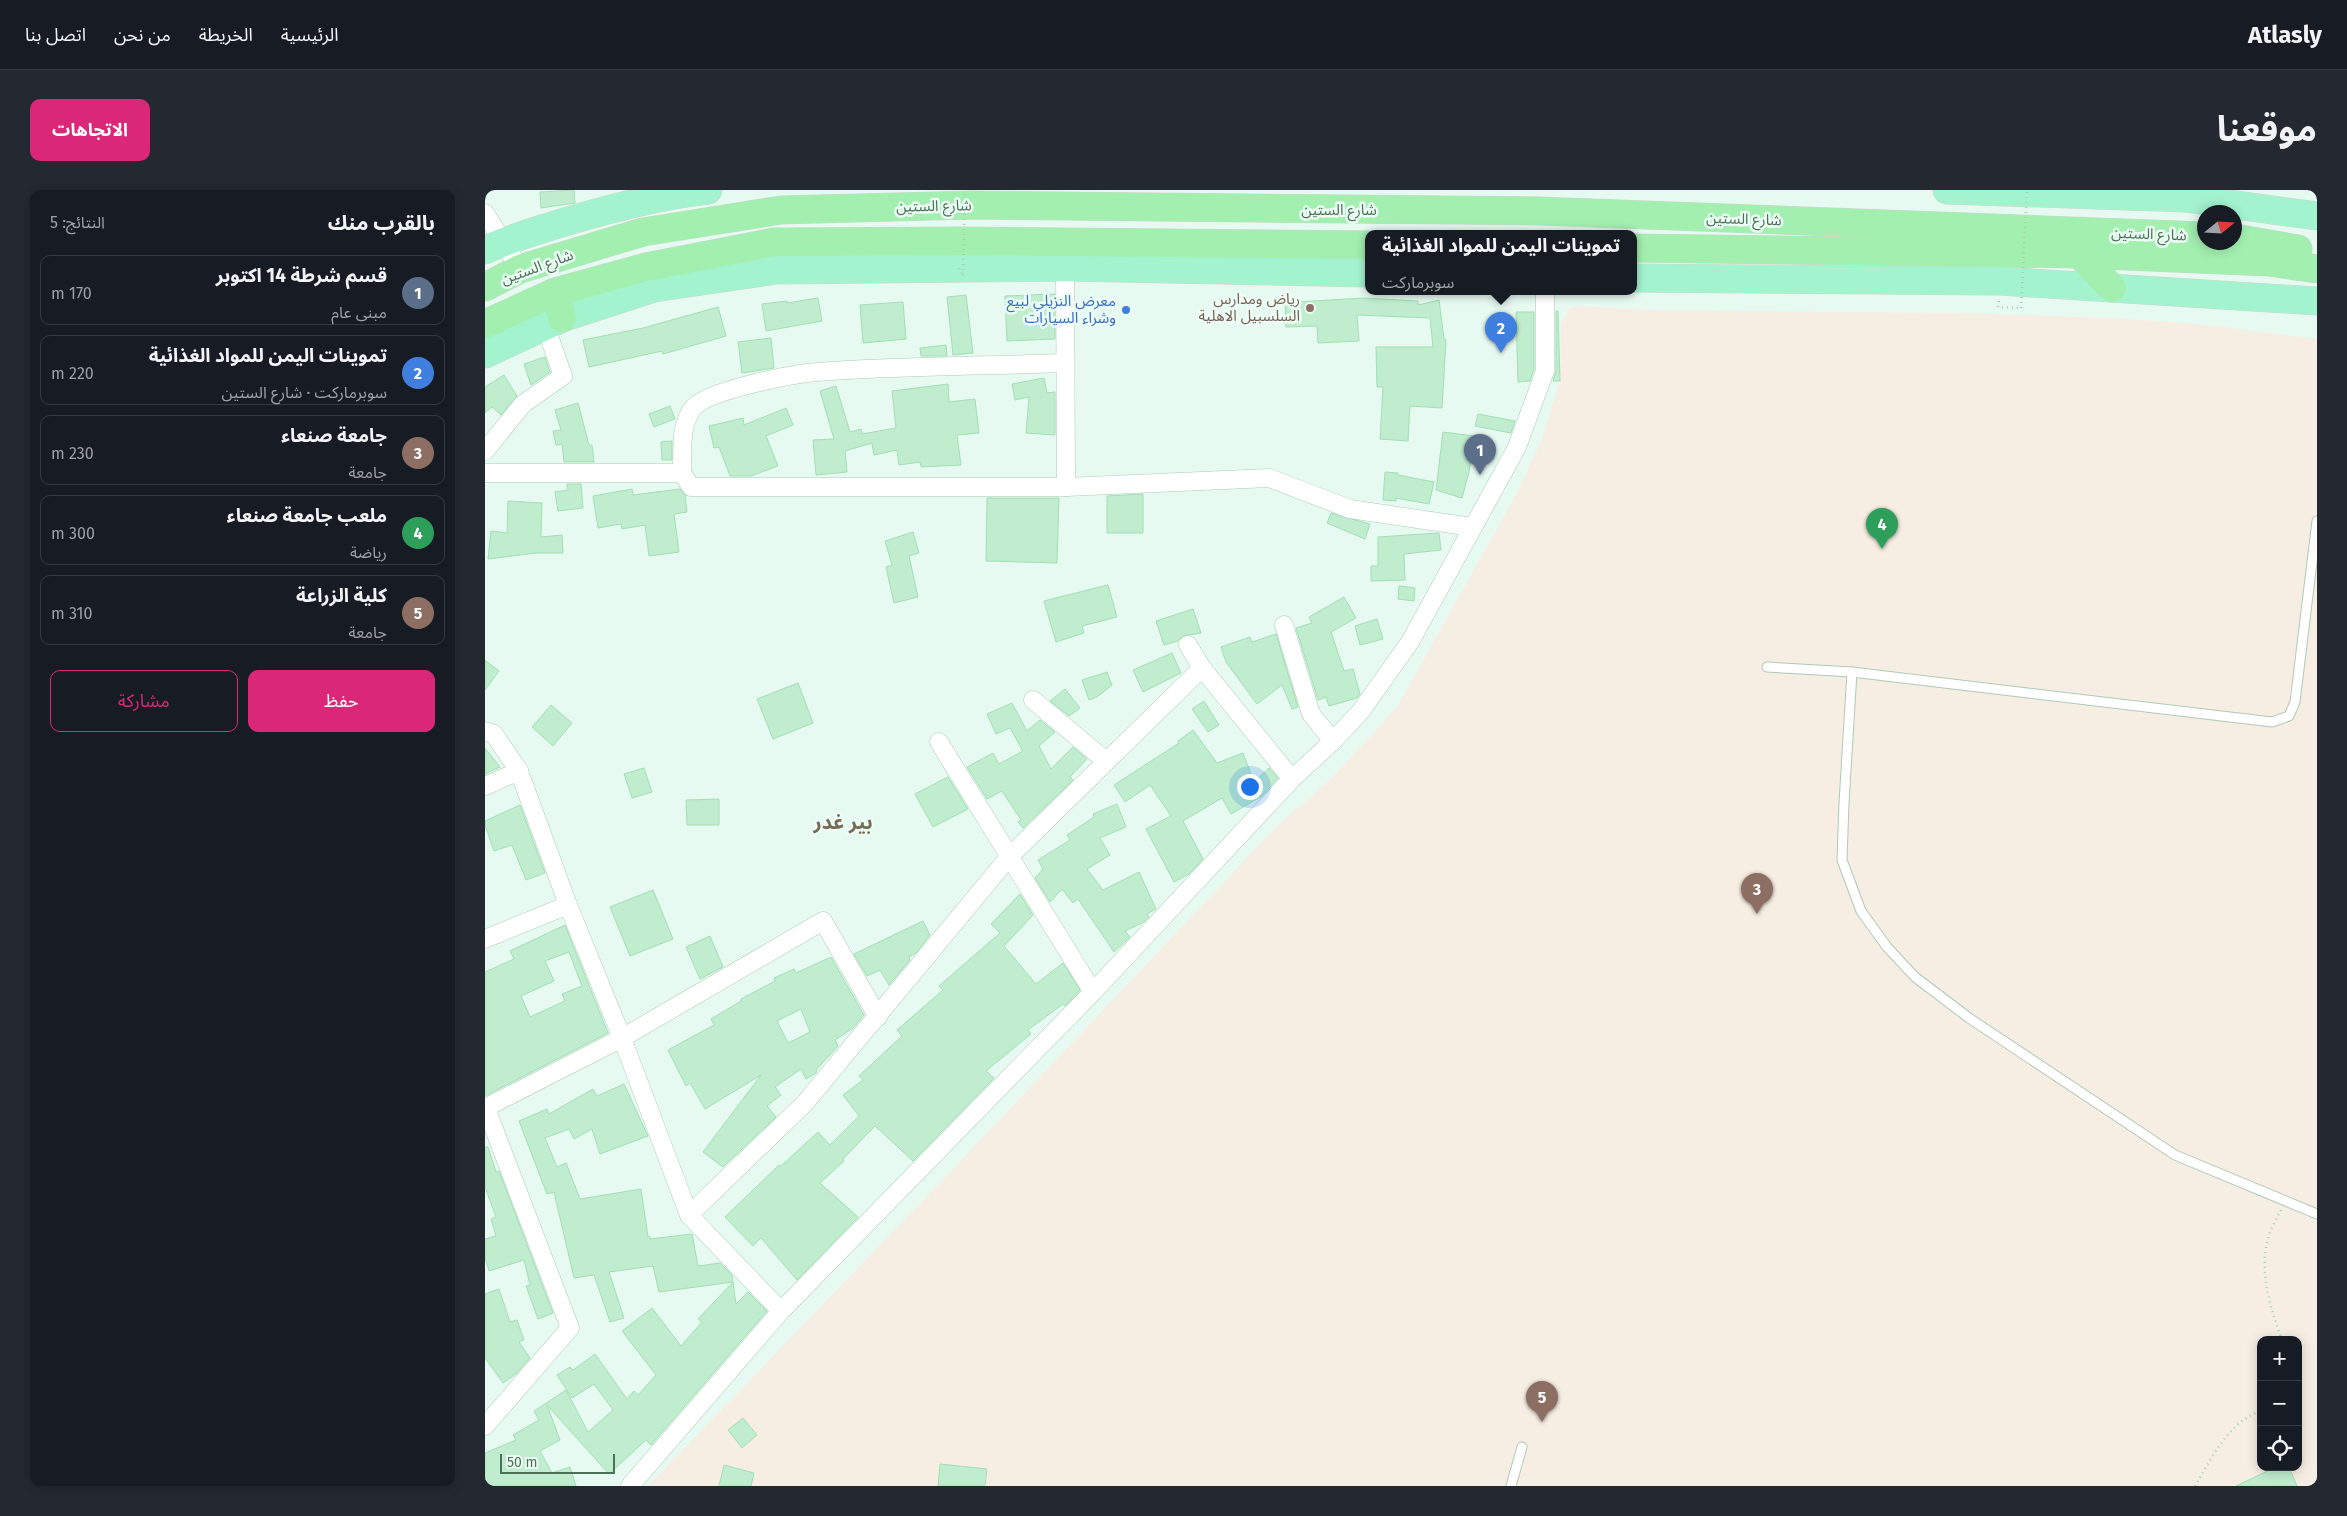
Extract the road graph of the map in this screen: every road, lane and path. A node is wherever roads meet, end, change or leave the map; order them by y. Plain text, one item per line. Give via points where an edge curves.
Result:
1 (707, 190) edge
2 (965, 190) edge
3 (1947, 190) edge
4 (2027, 190) edge
5 (2084, 192) edge
6 (1081, 199) edge
7 (1537, 201) edge
8 (485, 213) edge
9 (2317, 216) edge
10 (2197, 236) edge
11 (2242, 239) edge
12 (494, 246) edge
13 (1365, 246) edge
14 (1637, 248) edge
15 (2317, 252) edge
16 (2079, 254) junction
17 (1065, 255) junction
18 (959, 268) junction
19 (2317, 269) edge
20 (520, 270) junction
21 (1365, 273) edge
22 (1637, 278) edge
23 (485, 287) edge
24 (2112, 288) junction
25 (555, 292) junction
26 (1545, 295) edge
27 (2317, 301) edge
28 (1998, 307) dead end
29 (554, 322) junction
30 (485, 324) edge
31 (485, 354) edge
32 (1064, 363) junction
33 (485, 451) edge
34 (485, 473) edge
35 (681, 473) junction
36 (1066, 486) junction
37 (2317, 521) edge
38 (1472, 526) junction
39 (1284, 625) dead end
40 (1188, 644) dead end
41 (1767, 667) dead end
42 (1202, 668) junction
43 (1852, 672) junction
44 (1033, 700) dead end
45 (485, 731) edge
46 (1333, 741) junction
47 (939, 742) dead end
48 (1106, 761) junction
49 (519, 771) junction
50 (1291, 779) junction
51 (485, 786) edge
52 (1009, 857) junction
53 (568, 905) junction
54 (485, 938) edge
55 (1093, 992) junction
56 (878, 1017) junction
57 (622, 1038) junction
58 (486, 1108) edge
59 (2285, 1202) junction
60 (2317, 1214) edge
61 (689, 1215) junction
62 (781, 1311) junction
63 (2281, 1336) edge
64 (2257, 1412) edge
65 (486, 1422) edge
66 (1522, 1447) dead end
67 (630, 1486) edge
68 (1511, 1486) edge
69 (2195, 1486) edge

1 - 12 main road via 668,194 609,208
2 - 18 path, bridge via 963,276
3 - 5 main road
4 - 28 path, bridge via 2021,308
5 - 9 main road via 2185,198
6 - 7 highway, شارع الستين
6 - 20 highway, شارع الستين via 781,210 643,232
7 - 10 highway, شارع الستين
8 - 12 street
11 - 15 highway
12 - 20 street
13 - 17 highway, شارع الستين
14 - 16 highway, شارع الستين
16 - 19 highway, شارع الستين via 2269,262
16 - 24 highway
17 - 18 main road, شارع الستين
17 - 21 main road, شارع الستين
17 - 25 highway, شارع الستين via 774,242 646,267
17 - 32 street
18 - 29 main road, شارع الستين via 776,270 654,288
20 - 23 highway, شارع الستين
22 - 24 main road via 2000,281
24 - 27 main road
25 - 29 highway
25 - 30 highway, شارع الستين
26 - 38 street via 1545,371 1517,447
29 - 31 main road, شارع الستين
29 - 33 street via 563,376 523,404
32 - 35 street via 815,372 736,388 694,407 685,423
32 - 36 street
34 - 35 street
35 - 36 street via 691,487
36 - 38 street via 1269,478 1350,509
37 - 43 lane via 2295,702 2289,716 2271,722
38 - 46 street via 1409,642 1361,711
39 - 46 street via 1311,714
40 - 42 street
41 - 43 lane
42 - 48 street
42 - 50 street
43 - 59 lane via 1842,860 1861,911 1887,947 1915,977 1969,1018 2175,1155
44 - 48 street
45 - 49 street via 494,734
46 - 50 street
47 - 52 street
48 - 52 street
49 - 51 street
49 - 53 street
50 - 55 street
52 - 55 street
52 - 56 street
53 - 54 street
53 - 57 street
55 - 62 street
56 - 57 street via 823,921
56 - 61 street via 805,1103
57 - 58 street
57 - 61 street
58 - 65 street via 570,1328
59 - 60 lane
59 - 63 path via 2270,1234 2265,1256 2266,1284
61 - 62 street
62 - 67 street
64 - 69 path via 2249,1414 2227,1434
66 - 68 lane

